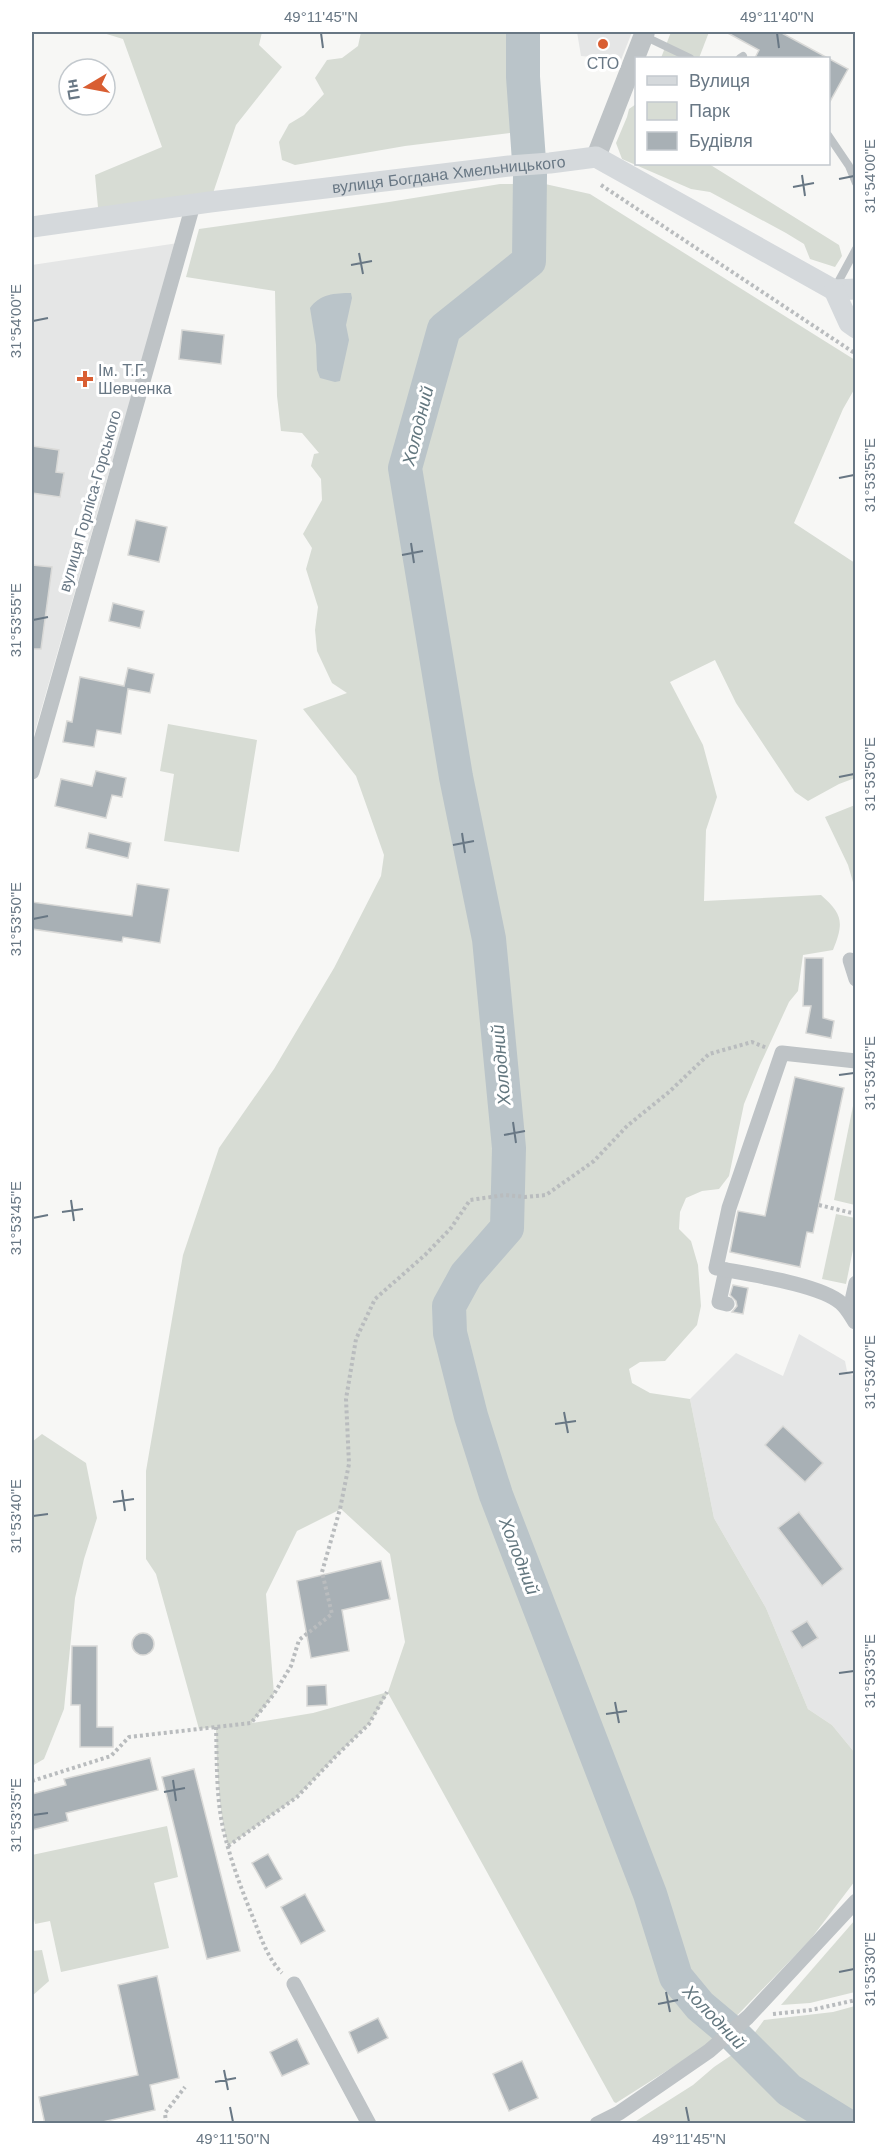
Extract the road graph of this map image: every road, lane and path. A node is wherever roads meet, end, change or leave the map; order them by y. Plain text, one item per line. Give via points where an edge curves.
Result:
1 (644, 34) edge
2 (635, 57) edge
3 (635, 57) edge
4 (688, 57) edge
5 (830, 138) edge
6 (596, 157) junction
7 (594, 180) dead end
8 (855, 183) edge
9 (193, 205) junction
10 (32, 227) edge
11 (855, 249) edge
12 (855, 289) edge
13 (834, 290) junction
14 (855, 328) edge
15 (855, 354) edge
16 (32, 772) edge
17 (850, 960) dead end
18 (855, 979) edge
19 (767, 1048) dead end
20 (855, 1061) edge
21 (819, 1205) dead end
22 (855, 1214) edge
23 (726, 1270) junction
24 (855, 1283) edge
25 (727, 1294) dead end
26 (855, 1324) edge
27 (387, 1692) dead end
28 (216, 1727) junction
29 (32, 1781) edge
30 (228, 1846) junction
31 (855, 1901) edge
32 (294, 1984) joint
33 (855, 2000) edge
34 (748, 2017) junction
35 (183, 2076) dead end
36 (166, 2124) edge
37 (369, 2124) edge
38 (597, 2124) edge

1 - 2 street
1 - 4 lane
3 - 6 street
5 - 8 lane via 849,166
6 - 9 main road, вулиця Богдана Хмельницького
6 - 13 main road
7 - 15 path
9 - 10 main road, вулиця Богдана Хмельницького
9 - 16 street, вулиця Горліса-Горського
11 - 13 lane
12 - 13 main road
13 - 14 main road
17 - 18 street
19 - 28 path via 752,1042 709,1054 627,1126 594,1161 546,1194 470,1200 451,1228 375,1299 356,1339 346,1399 349,1464 322,1572 332,1614 299,1640 291,1666 251,1723
20 - 23 street via 782,1053 729,1208 716,1268
21 - 22 path
23 - 25 street
23 - 26 street via 831,1295
24 - 26 street via 851,1305
27 - 30 path via 369,1724 297,1797
28 - 29 path via 129,1737 111,1756
28 - 30 path via 217,1777
30 - 32 path via 263,1941 276,1967
31 - 34 street
32 - 37 street
33 - 34 path
34 - 38 street via 709,2051
35 - 36 path via 185,2087 165,2113

